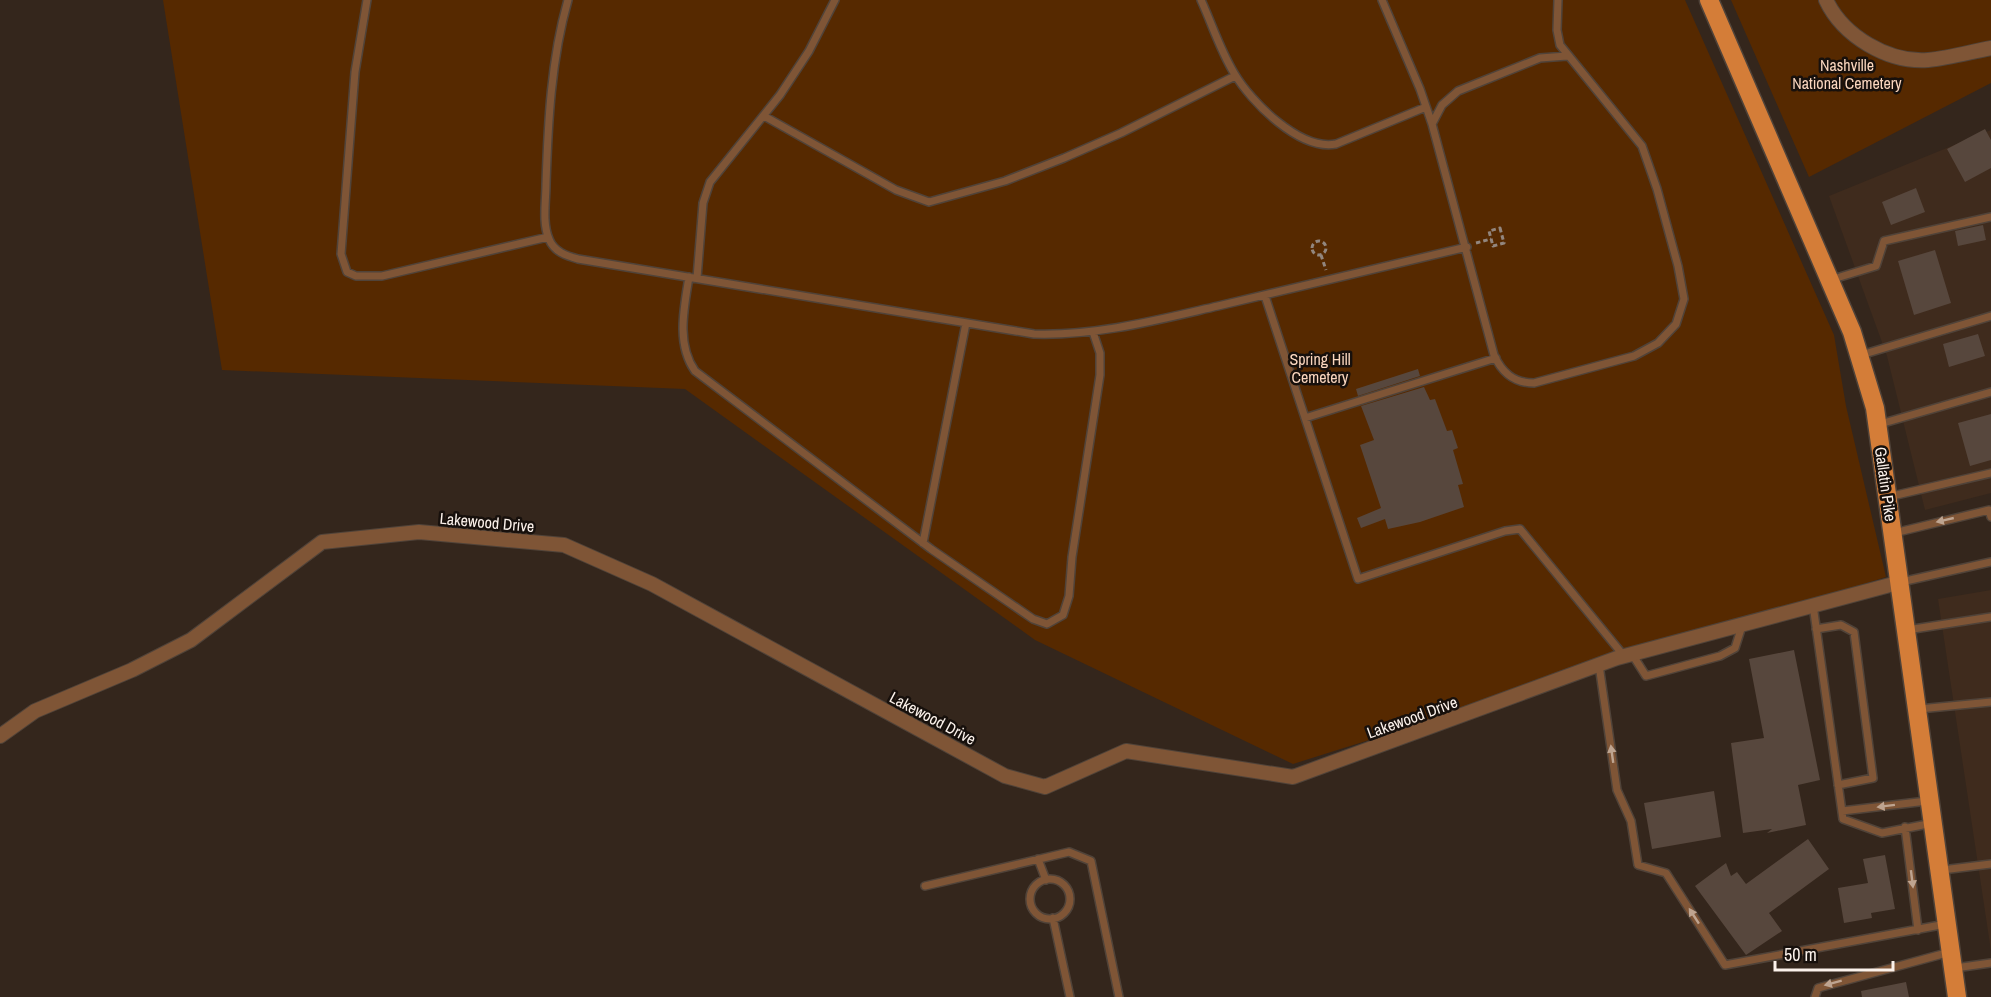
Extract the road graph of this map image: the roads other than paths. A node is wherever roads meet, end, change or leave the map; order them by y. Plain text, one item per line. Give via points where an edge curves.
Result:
1 (367, 0) edge
2 (568, 0) edge
3 (835, 0) edge
4 (1201, 0) edge
5 (1382, 0) edge
6 (1558, 0) edge
7 (1709, 0) edge
8 (1826, 0) edge
9 (1991, 48) edge
10 (1567, 56) junction
11 (1236, 76) junction
12 (1426, 107) junction
13 (764, 116) junction
14 (1432, 124) junction
15 (1991, 217) edge
16 (548, 237) junction
17 (1467, 246) junction
18 (693, 278) junction
19 (1830, 280) junction
20 (1265, 296) junction
21 (1991, 316) edge
22 (966, 323) junction
23 (1094, 332) junction
24 (1859, 356) junction
25 (1496, 358) junction
26 (1991, 392) edge
27 (1305, 418) junction
28 (1877, 424) junction
29 (1991, 474) edge
30 (1888, 497) junction
31 (1990, 512) edge
32 (1893, 532) junction
33 (923, 543) junction
34 (1991, 562) edge
35 (1901, 582) junction
36 (1813, 606) junction
37 (1991, 617) edge
38 (1743, 624) junction
39 (1816, 629) junction
40 (1907, 630) junction
41 (1628, 655) junction
42 (1599, 665) junction
43 (1991, 702) edge
44 (1918, 709) junction
45 (0, 736) edge
46 (1838, 785) junction
47 (1930, 801) junction
48 (1842, 811) junction
49 (1933, 823) junction
50 (1905, 827) junction
51 (1038, 859) junction
52 (1991, 866) edge
53 (1939, 870) junction
54 (1047, 880) junction
55 (925, 886) dead end
56 (1053, 918) junction
57 (1946, 924) junction
58 (1918, 930) junction
59 (1951, 960) junction
60 (1991, 963) edge
61 (1070, 997) edge
62 (1119, 997) edge
63 (1815, 997) edge
64 (1957, 997) edge

1 - 16 lane via 350,127 341,242 345,269 356,276 382,276
2 - 16 lane via 551,105
3 - 13 lane via 809,51
4 - 11 lane
5 - 12 lane
6 - 10 lane via 1557,30
7 - 19 main road, Gallatin Pike
8 - 9 street via 1856,37 1894,57 1926,60
10 - 14 lane via 1540,58 1458,91 1442,105
10 - 25 lane via 1642,147 1651,166 1684,299 1668,335 1646,350 1540,382 1524,383 1502,369
11 - 12 lane via 1248,93 1291,131 1322,146 1343,142
11 - 13 lane via 1064,158 929,202 902,194
12 - 14 lane
13 - 18 lane via 710,182 703,203
14 - 17 lane
15 - 19 lane via 1884,241 1876,266
16 - 18 lane via 564,255 578,259
17 - 20 lane
17 - 25 lane
18 - 22 lane
18 - 33 lane via 684,307 684,346 695,371
19 - 24 main road, Gallatin Pike
20 - 23 lane
20 - 27 lane
21 - 24 lane
22 - 23 lane via 1034,334
22 - 33 lane
23 - 33 lane via 1100,353 1100,375 1069,596 1063,615 1053,623 1041,623
24 - 28 main road, Gallatin Pike
25 - 27 lane
26 - 28 lane
27 - 41 lane via 1358,579 1520,529
28 - 30 main road, Gallatin Pike
29 - 30 lane
30 - 32 main road, Gallatin Pike
31 -> 32 lane
32 - 35 main road, Gallatin Pike
34 - 35 lane
35 - 36 street, Lakewood Drive
35 - 40 main road, Gallatin Pike
36 - 38 street, Lakewood Drive
36 - 39 lane
37 - 40 lane
38 - 41 street, Lakewood Drive
38 - 41 lane via 1735,648 1728,652 1646,676
39 - 46 lane
39 - 46 lane via 1841,625 1854,632 1873,778
40 - 44 main road, Gallatin Pike
41 - 42 street, Lakewood Drive
42 - 45 street, Lakewood Drive via 1293,777 1126,751 1045,787 1005,776 652,584 564,545 419,532 322,542 191,640 35,711
58 -> 42 lane via 1725,965 1666,873 1638,865 1631,821 1617,790
43 - 44 lane
44 - 47 main road, Gallatin Pike
46 - 48 lane
47 -> 48 lane
47 - 49 main road, Gallatin Pike
48 - 50 lane via 1843,819 1882,833
49 - 50 lane
49 - 53 main road, Gallatin Pike
50 -> 58 lane
51 - 54 lane
51 - 55 lane
51 - 62 lane via 1069,852 1091,861
52 - 53 lane
53 - 57 main road, Gallatin Pike
54 - 56 lane via 1065,886 1069,899 1065,912
54 - 56 lane via 1036,885 1030,902 1036,913
56 - 61 lane
57 - 58 lane
57 - 59 main road, Gallatin Pike
59 - 60 lane
59 -> 63 lane via 1818,987
59 - 64 main road, Gallatin Pike

